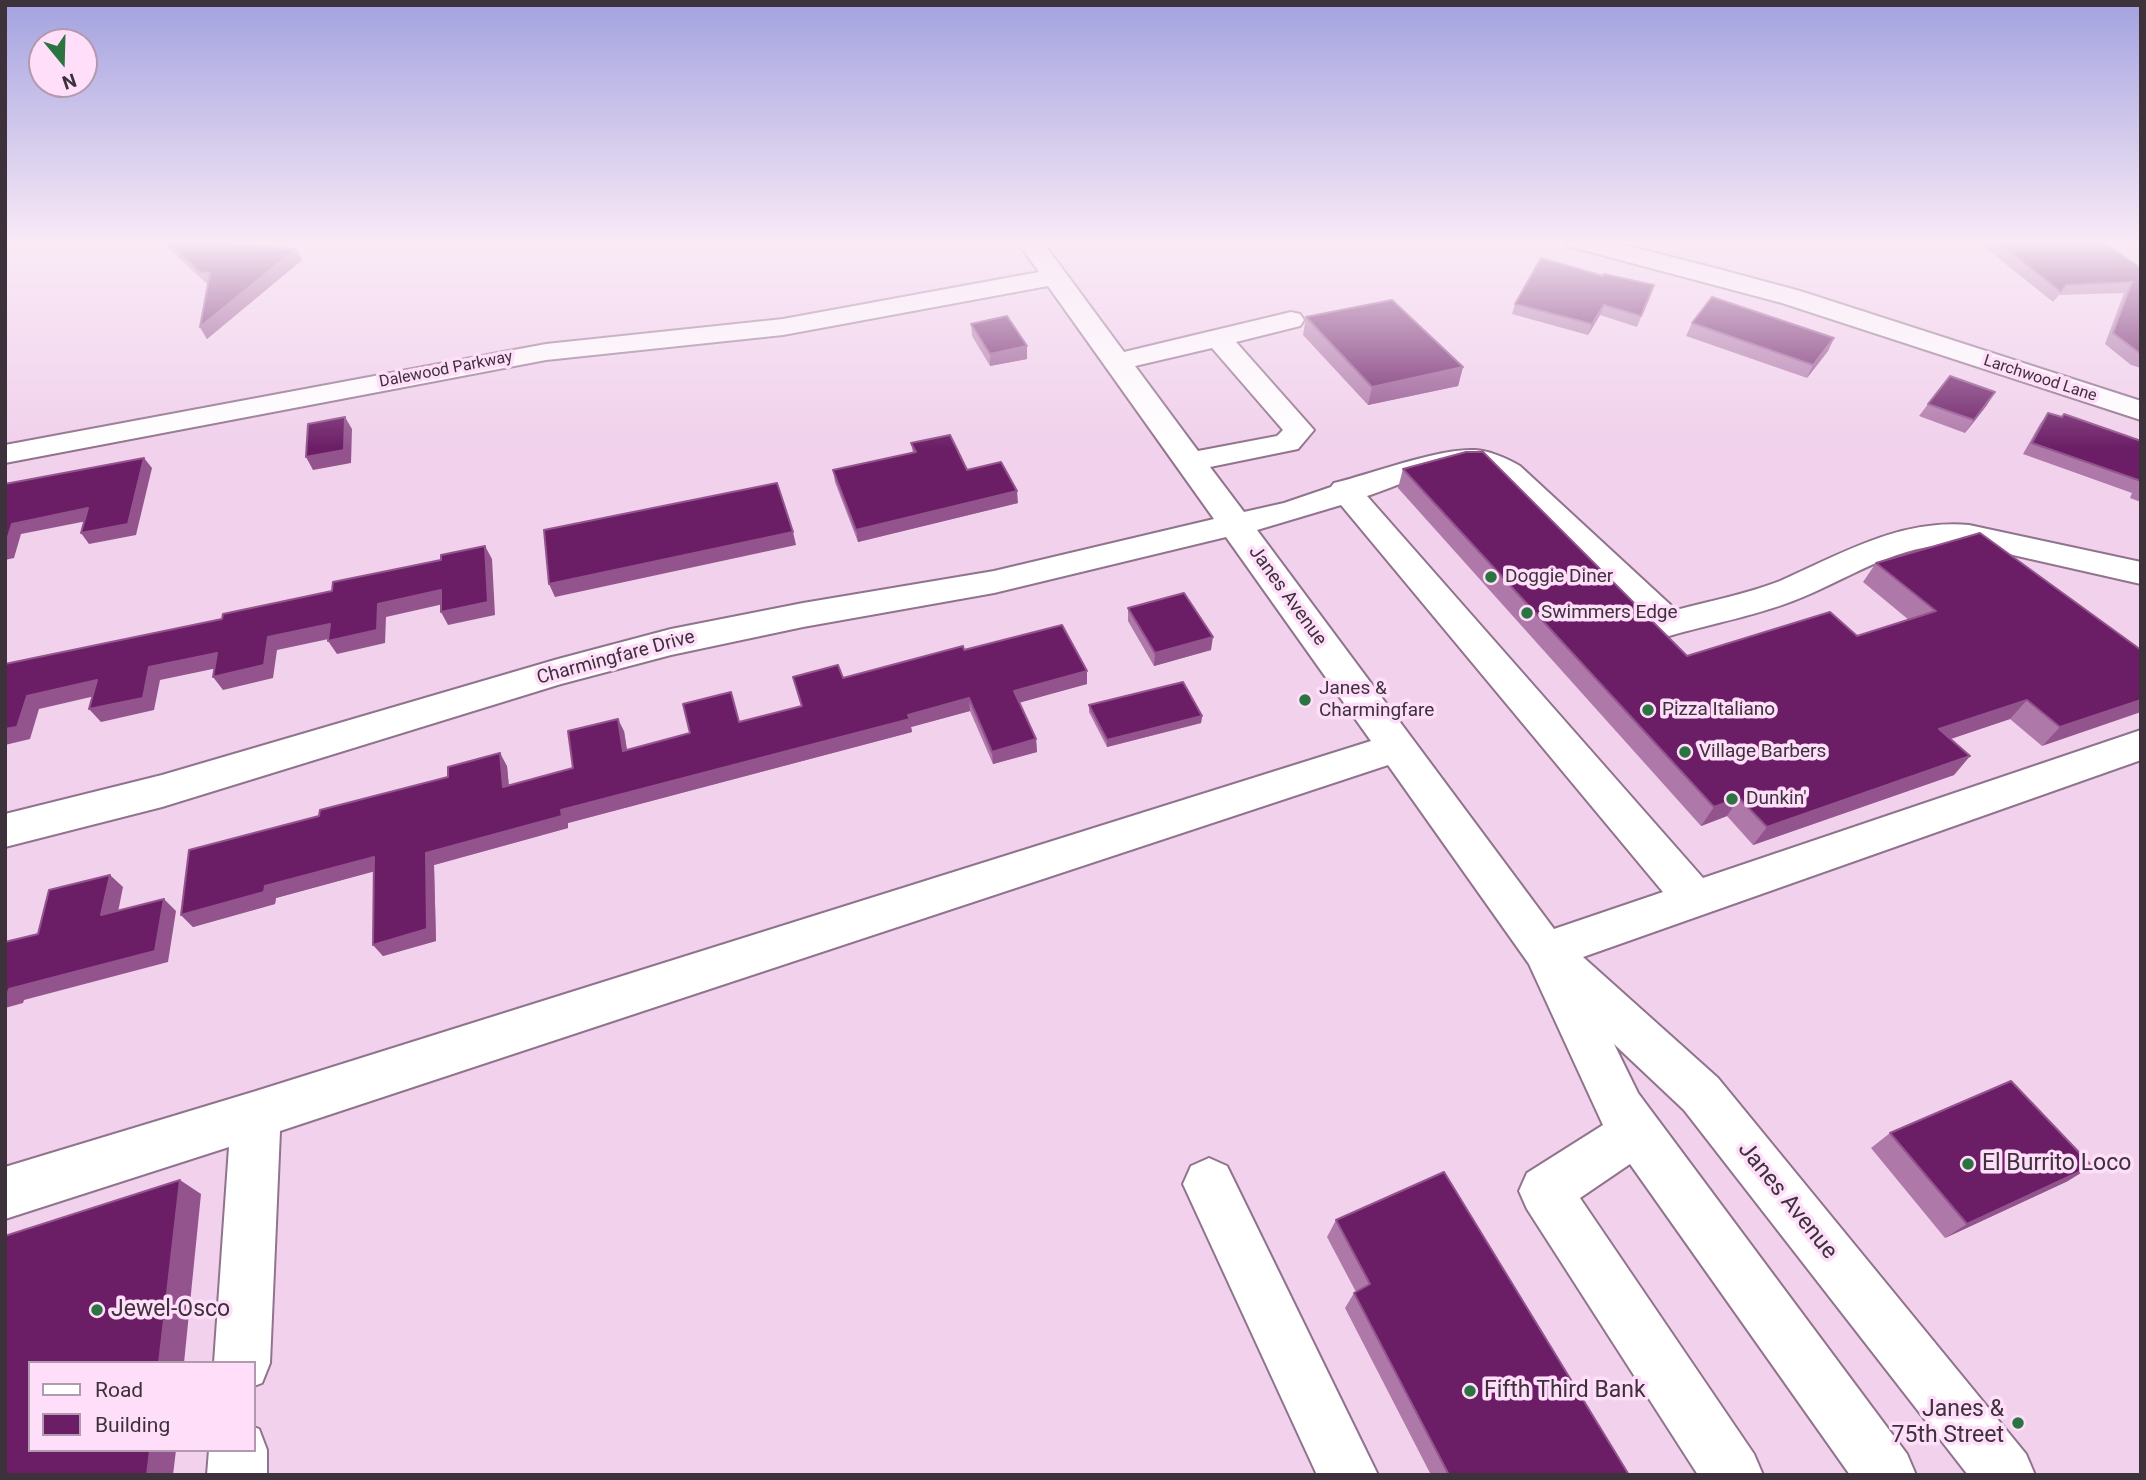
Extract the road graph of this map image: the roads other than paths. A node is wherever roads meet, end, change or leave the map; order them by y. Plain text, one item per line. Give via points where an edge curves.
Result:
1 (875, 310) edge
2 (1079, 310) edge
3 (1831, 310) edge
4 (1290, 320) dead end
5 (1218, 338) junction
6 (1116, 362) junction
7 (2141, 411) edge
8 (5, 454) edge
9 (1189, 462) junction
10 (1345, 491) junction
11 (1236, 525) junction
12 (2141, 573) edge
13 (2141, 746) edge
14 (1397, 747) junction
15 (5, 831) edge
16 (1695, 899) junction
17 (1545, 951) junction
18 (256, 1115) junction
19 (1637, 1130) junction
20 (1209, 1184) dead end
21 (5, 1193) edge
22 (242, 1361) edge
23 (238, 1452) edge
24 (237, 1475) edge
25 (1348, 1475) edge
26 (1733, 1475) edge
27 (1886, 1475) edge
28 (2005, 1475) edge

1 - 8 street, Dalewood Parkway via 783,327 546,352
2 - 6 street, Janes Avenue
3 - 7 street, Larchwood Lane
4 - 5 street
5 - 6 street
5 - 9 street via 1299,430 1287,443
6 - 9 street, Janes Avenue
9 - 11 street, Janes Avenue
10 - 11 street, Charmingfare Drive
10 - 12 street, Charmingfare Drive via 1461,459 1494,464 1669,624 1789,590 1868,552 1943,533
10 - 16 street
11 - 14 street, Janes Avenue
11 - 15 street, Charmingfare Drive via 994,582 671,642 162,792
13 - 16 street
14 - 17 street, Janes Avenue
14 - 18 street
16 - 17 street
17 - 19 street, Janes Avenue via 1621,1110
17 - 28 street, Janes Avenue via 1701,1094
18 - 21 street
18 - 22 street
19 - 26 street via 1545,1191
19 - 27 street, Janes Avenue
20 - 25 street
23 - 24 street

